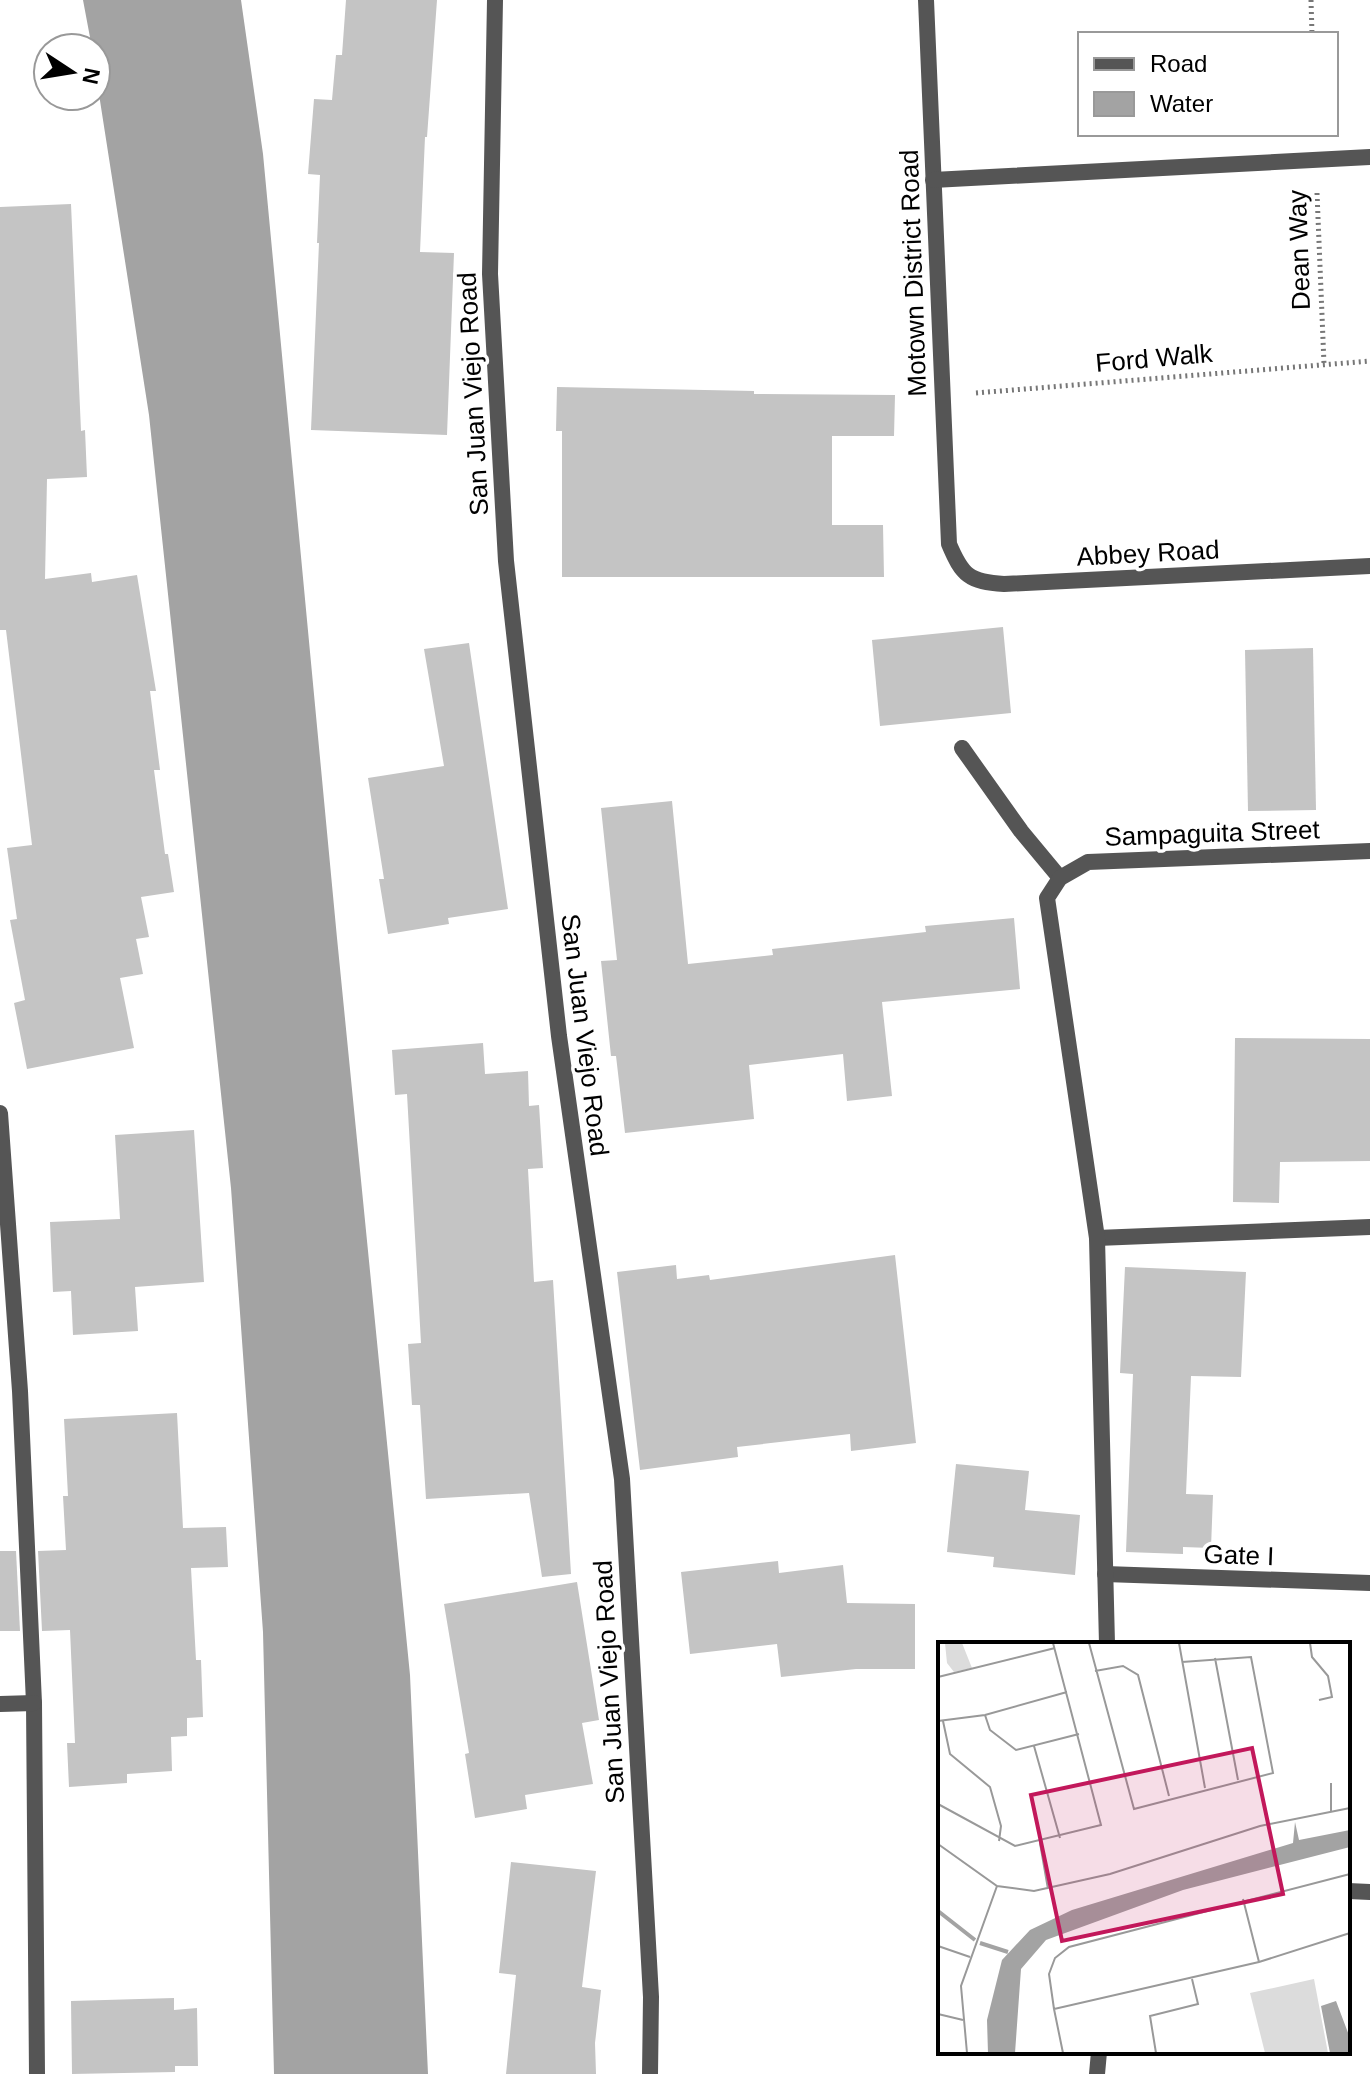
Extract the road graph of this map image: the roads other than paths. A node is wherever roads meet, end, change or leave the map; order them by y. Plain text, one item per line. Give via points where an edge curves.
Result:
1 (495, 0) edge
2 (926, 0) edge
3 (1370, 157) edge
4 (933, 180) junction
5 (949, 544) joint
6 (1370, 566) edge
7 (962, 748) dead end
8 (1370, 851) edge
9 (1060, 878) junction
10 (0, 1113) edge
11 (1370, 1227) edge
12 (1097, 1238) junction
13 (1105, 1574) junction
14 (1370, 1583) edge
15 (1107, 1642) edge
16 (34, 1703) junction
17 (0, 1704) edge
18 (1350, 1891) edge
19 (1370, 1892) edge
20 (1099, 2054) edge
21 (37, 2074) edge
22 (650, 2074) edge
23 (1097, 2074) edge

1 - 22 street, San Juan Viejo Road via 490,274 506,561 559,1036 622,1479 651,1997
2 - 4 street, Motown District Road
3 - 4 street
4 - 5 street, Motown District Road
5 - 6 street, Abbey Road via 965,574 984,583
7 - 9 street
8 - 9 street, Sampaguita Street via 1088,862
9 - 12 street via 1047,898
10 - 16 street
11 - 12 street
12 - 13 street
13 - 14 street, Gate I
13 - 15 street
16 - 17 street
16 - 21 street
18 - 19 street
20 - 23 street

